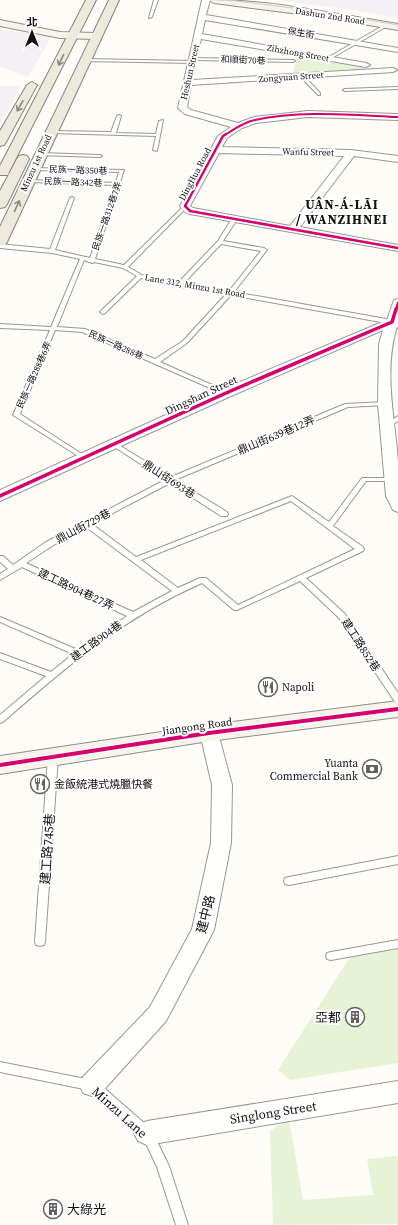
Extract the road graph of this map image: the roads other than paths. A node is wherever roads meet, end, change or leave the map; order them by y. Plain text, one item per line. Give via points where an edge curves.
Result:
1 (82, 0) edge
2 (91, 0) edge
3 (105, 0) edge
4 (114, 0) edge
5 (156, 0) edge
6 (206, 0) edge
7 (214, 0) edge
8 (259, 0) edge
9 (150, 17) dead end
10 (203, 17) junction
11 (398, 21) edge
12 (0, 23) edge
13 (387, 25) junction
14 (398, 27) edge
15 (91, 36) junction
16 (199, 36) junction
17 (63, 38) junction
18 (357, 43) junction
19 (398, 50) edge
20 (329, 58) junction
21 (85, 60) junction
22 (193, 61) junction
23 (293, 61) dead end
24 (396, 70) edge
25 (302, 76) junction
26 (68, 83) junction
27 (188, 84) junction
28 (48, 85) junction
29 (398, 88) edge
30 (345, 90) dead end
31 (319, 94) dead end
32 (119, 116) dead end
33 (398, 117) edge
34 (161, 121) dead end
35 (239, 126) junction
36 (51, 132) junction
37 (112, 134) junction
38 (158, 135) junction
39 (0, 141) edge
40 (28, 149) dead end
41 (156, 150) dead end
42 (217, 150) junction
43 (351, 153) junction
44 (40, 154) junction
45 (100, 156) dead end
46 (398, 159) edge
47 (34, 169) junction
48 (122, 171) joint
49 (0, 178) edge
50 (29, 181) junction
51 (117, 184) junction
52 (72, 198) dead end
53 (0, 204) edge
54 (185, 206) junction
55 (236, 218) junction
56 (293, 229) junction
57 (0, 242) edge
58 (220, 242) junction
59 (0, 246) edge
60 (398, 248) edge
61 (52, 251) junction
62 (82, 259) junction
63 (92, 261) junction
64 (125, 267) junction
65 (140, 276) junction
66 (179, 285) junction
67 (230, 293) junction
68 (398, 303) edge
69 (103, 312) dead end
70 (395, 323) edge
71 (0, 326) edge
72 (54, 327) junction
73 (155, 362) junction
74 (226, 393) junction
75 (385, 404) junction
76 (393, 422) edge
77 (115, 444) junction
78 (84, 458) junction
79 (393, 479) junction
80 (170, 480) junction
81 (0, 496) edge
82 (397, 499) edge
83 (224, 514) dead end
84 (86, 524) junction
85 (330, 525) junction
86 (0, 558) edge
87 (135, 560) junction
88 (20, 563) junction
89 (12, 568) junction
90 (301, 577) junction
91 (0, 578) edge
92 (176, 590) junction
93 (132, 615) junction
94 (0, 619) edge
95 (78, 653) junction
96 (0, 656) edge
97 (52, 675) junction
98 (398, 700) edge
99 (398, 709) edge
100 (0, 720) edge
101 (209, 733) junction
102 (53, 756) junction
103 (0, 765) edge
104 (398, 860) edge
105 (289, 881) dead end
106 (40, 942) dead end
107 (398, 944) edge
108 (332, 956) dead end
109 (0, 1067) edge
110 (92, 1085) junction
111 (398, 1092) edge
112 (148, 1132) junction
113 (182, 1225) edge

1 - 17 main road
2 - 17 main road
3 - 15 main road, Minzu 1st Road
4 - 15 main road, Minzu 1st Road
5 - 9 lane
6 - 10 street, Heshun Street
7 - 13 street, Dashun 2nd Road
8 - 11 street, Dashun 2nd Road
10 - 16 street, Heshun Street
10 - 18 street, 保生街
12 - 17 street
13 - 14 street, Dashun 2nd Road
13 - 18 lane
15 - 17 street
15 - 21 main road, Minzu 1st Road
15 - 26 main road, Minzu 1st Road
16 - 20 street, Zihzhong Street
16 - 22 street, Heshun Street
17 -> 28 main road
18 - 19 street, 保生街
18 - 20 lane
20 - 24 street, Zihzhong Street
21 - 22 lane, 和順街70巷
21 - 26 main road, Minzu 1st Road
22 - 23 lane, 和順街70巷
22 - 27 street, Heshun Street
24 - 25 street, Zongyuan Street
25 - 27 street, Zongyuan Street
25 - 31 lane
26 - 28 main road
26 - 36 main road, Minzu 1st Road
27 - 35 street, Heshun Street via 182,108 188,112
28 -> 39 main road via 34,82
28 - 49 main road
29 - 30 lane
32 - 37 lane
33 - 35 street, DingHua Road via 308,114 254,120
34 - 38 lane
35 - 42 street, DingHua Road via 223,136
36 - 37 lane
36 - 44 main road, Minzu 1st Road
37 - 38 lane
38 - 41 lane
40 - 53 main road, Minzu 1st Road
42 - 43 street, Wanfu Street
42 - 54 street, DingHua Road
43 - 46 street, Wanfu Street
43 - 56 street
44 - 45 lane
44 - 47 main road, Minzu 1st Road
47 - 48 lane, 民族一路350巷
47 - 50 main road, Minzu 1st Road
48 - 51 lane, 民族一路312巷7弄
50 - 51 lane, 民族一路342巷
57 -> 50 main road, Minzu 1st Road
51 - 63 lane, 民族一路312巷7弄
52 - 61 lane
54 - 55 street, DingHua Road via 190,211
54 - 64 lane
55 - 56 street, DingHua Road
55 - 58 lane
56 - 60 street, DingHua Road
58 - 66 lane
58 - 67 lane via 264,250
59 - 61 lane, Lane 312, Minzu 1st Road
61 - 62 lane, Lane 312, Minzu 1st Road
62 - 63 lane, Lane 312, Minzu 1st Road
62 - 72 lane
63 - 64 lane, Lane 312, Minzu 1st Road
64 - 65 lane, Lane 312, Minzu 1st Road
65 - 66 lane, Lane 312, Minzu 1st Road
65 - 69 lane
66 - 67 lane, Lane 312, Minzu 1st Road
67 - 70 lane, Lane 312, Minzu 1st Road
67 - 73 lane via 185,342
68 - 70 street
70 - 74 street, Dingshan Street
70 - 75 street via 385,344
71 - 72 lane, 民族一路288巷
72 - 73 lane, 民族一路288巷 via 83,330
72 - 78 lane, 民族一路288巷6弄 via 16,415
73 - 74 lane, 民族一路288巷
74 - 77 street, Dingshan Street
75 - 76 street
75 - 80 lane, 鼎山街639巷12弄 via 347,405
76 - 79 street
77 - 78 street, Dingshan Street
77 - 80 lane, 鼎山街693巷
78 - 81 street, Dingshan Street
79 - 82 street
79 - 85 lane via 364,479
80 - 83 lane, 鼎山街693巷
80 - 84 lane, 鼎山街729巷
84 - 87 lane
84 - 88 lane, 鼎山街729巷
85 - 87 lane via 292,498
85 - 90 lane via 360,549
86 - 89 lane
87 - 92 lane
88 - 89 lane, 鼎山街729巷
88 - 93 lane, 建工路904巷27弄
89 - 91 lane, 鼎山街729巷
90 - 92 lane, 建工路904巷 via 237,608 204,580
90 - 98 lane, 建工路852巷 via 342,616
92 - 93 lane, 建工路904巷
93 - 95 lane, 建工路904巷
94 - 95 lane
95 - 97 lane, 建工路904巷
96 - 97 lane
97 - 100 lane, 建工路904巷
99 - 101 street, Jiangong Road
101 - 102 street, Jiangong Road
101 - 110 street, 建中路 via 222,785 221,843 203,930 158,1014
102 - 103 street, Jiangong Road
102 - 106 lane, 建工路745巷
104 - 105 lane
107 - 108 lane
109 - 110 lane, Minzu Lane
110 - 112 lane, Minzu Lane
111 - 112 street, Singlong Street
112 - 113 lane, Minzu Lane via 163,1166

